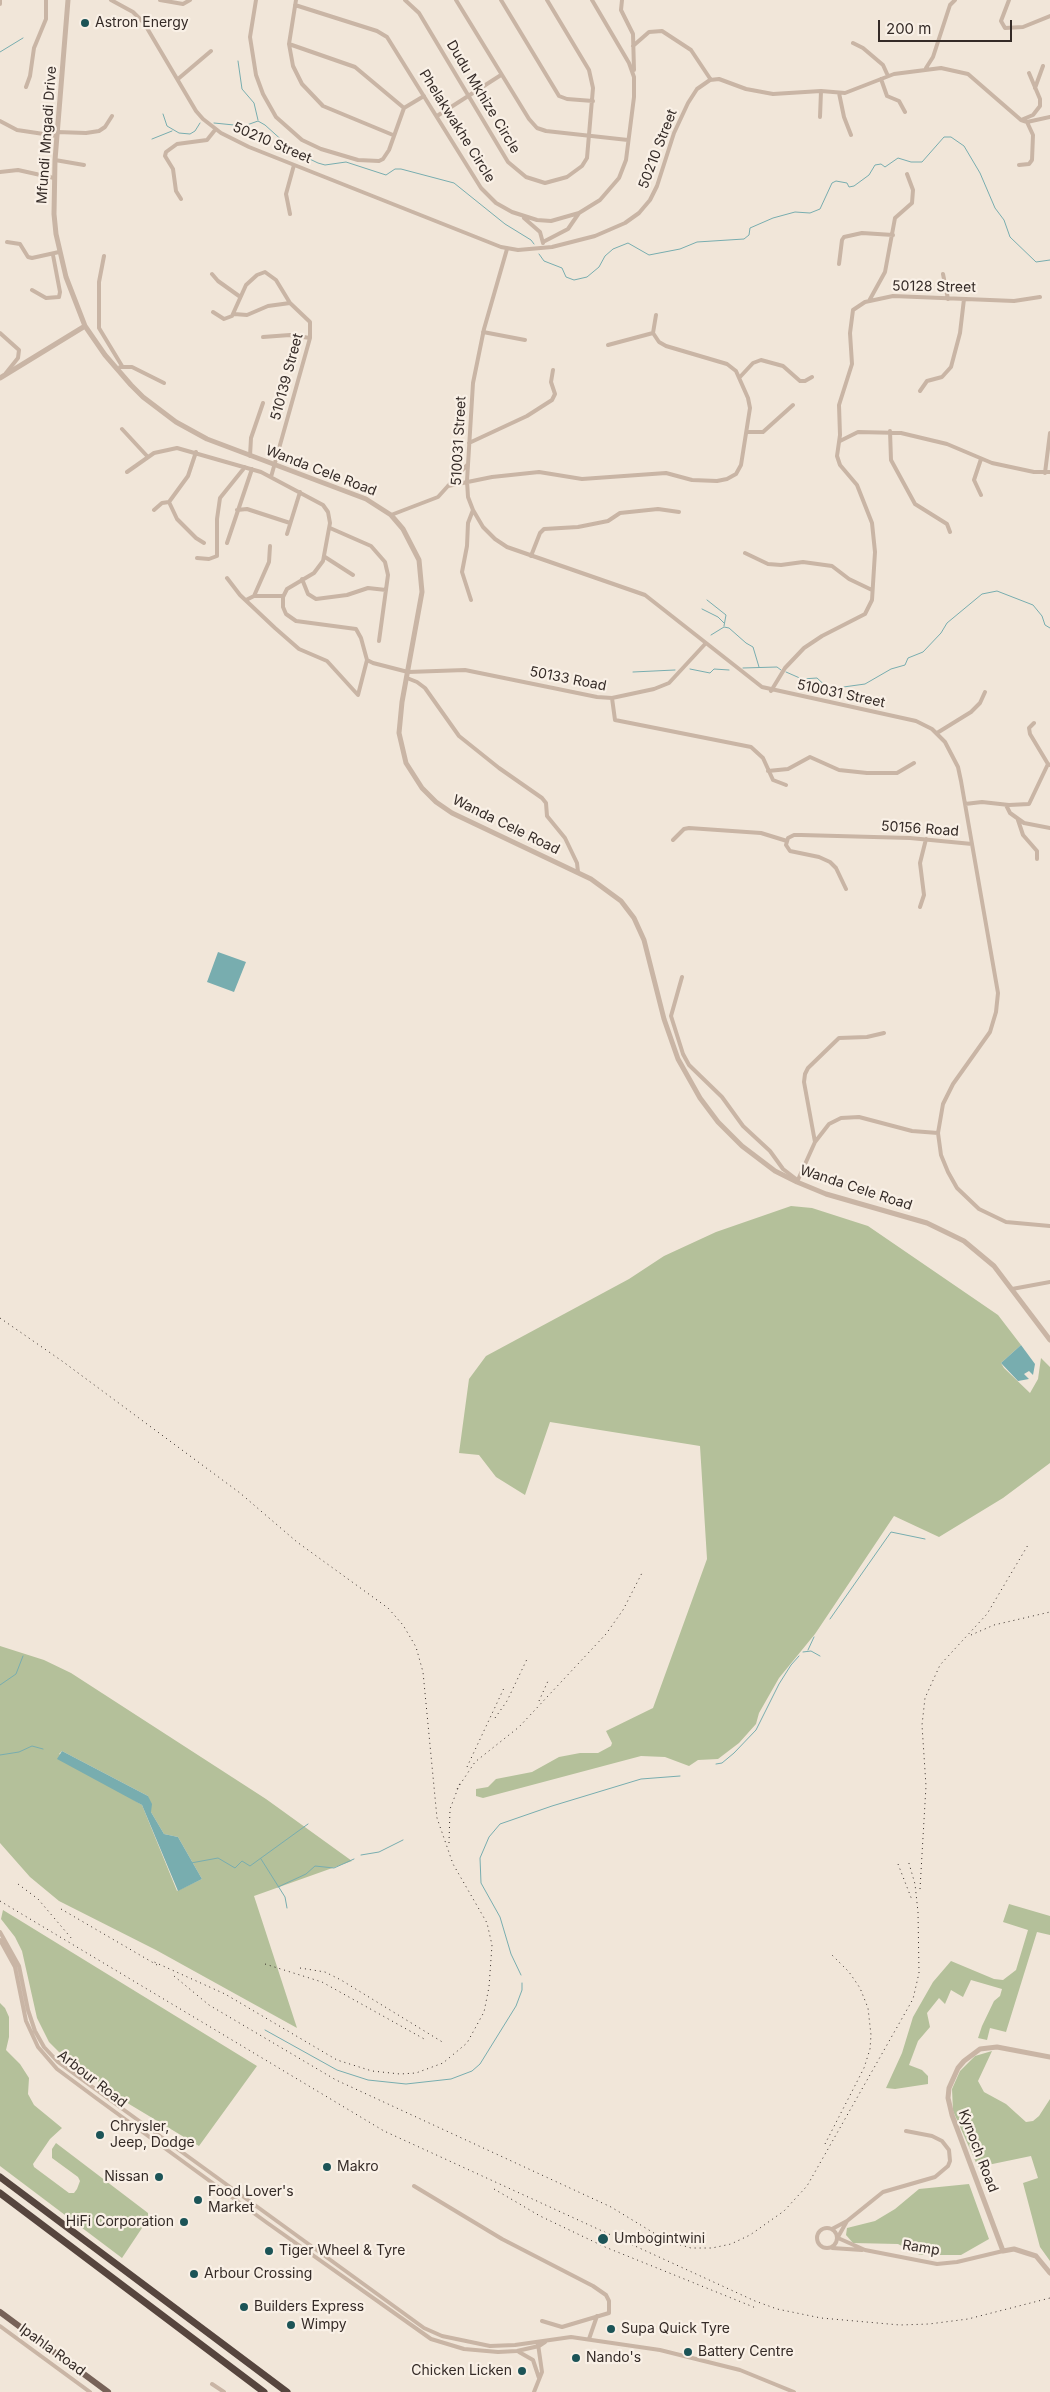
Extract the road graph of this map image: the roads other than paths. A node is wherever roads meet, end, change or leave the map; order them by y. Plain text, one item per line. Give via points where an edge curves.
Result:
1 (0, 0) edge
2 (46, 0) edge
3 (68, 0) edge
4 (111, 0) edge
5 (160, 0) edge
6 (256, 0) edge
7 (405, 0) edge
8 (456, 0) edge
9 (500, 0) edge
10 (547, 0) edge
11 (592, 0) edge
12 (622, 0) edge
13 (955, 0) edge
14 (1009, 0) edge
15 (118, 1) edge
16 (189, 1) edge
17 (296, 2) edge
18 (0, 4) edge
19 (1050, 16) edge
20 (853, 43) dead end
21 (289, 44) junction
22 (633, 46) junction
23 (211, 50) dead end
24 (1043, 66) dead end
25 (926, 68) junction
26 (1029, 73) dead end
27 (501, 75) junction
28 (634, 76) junction
29 (888, 76) junction
30 (178, 79) junction
31 (881, 79) junction
32 (712, 80) junction
33 (26, 87) dead end
34 (1035, 88) junction
35 (821, 91) junction
36 (839, 93) junction
37 (424, 96) junction
38 (469, 96) junction
39 (593, 101) junction
40 (404, 108) junction
41 (905, 112) dead end
42 (112, 116) dead end
43 (437, 116) junction
44 (820, 117) dead end
45 (1049, 119) edge
46 (1021, 120) junction
47 (0, 121) edge
48 (1027, 122) junction
49 (215, 130) junction
50 (57, 134) junction
51 (393, 135) junction
52 (591, 135) junction
53 (851, 135) dead end
54 (628, 140) junction
55 (55, 160) junction
56 (84, 165) dead end
57 (294, 165) junction
58 (1019, 165) dead end
59 (0, 172) edge
60 (907, 174) dead end
61 (54, 178) junction
62 (182, 199) dead end
63 (579, 213) junction
64 (290, 214) dead end
65 (522, 216) junction
66 (892, 235) junction
67 (7, 242) dead end
68 (543, 242) junction
69 (544, 248) junction
70 (507, 249) junction
71 (59, 252) junction
72 (53, 255) junction
73 (104, 256) dead end
74 (839, 264) dead end
75 (212, 274) dead end
76 (943, 274) dead end
77 (32, 290) dead end
78 (239, 296) junction
79 (1040, 297) dead end
80 (964, 298) junction
81 (948, 299) junction
82 (869, 300) junction
83 (290, 303) junction
84 (213, 312) dead end
85 (234, 314) junction
86 (656, 315) dead end
87 (85, 326) junction
88 (484, 332) junction
89 (0, 333) edge
90 (653, 333) junction
91 (263, 337) dead end
92 (310, 338) junction
93 (525, 340) dead end
94 (608, 345) dead end
95 (119, 368) junction
96 (553, 370) dead end
97 (2, 377) edge
98 (740, 377) junction
99 (812, 377) dead end
100 (164, 383) dead end
101 (920, 391) dead end
102 (263, 403) dead end
103 (793, 405) dead end
104 (122, 429) dead end
105 (890, 431) junction
106 (747, 432) junction
107 (1050, 433) edge
108 (840, 441) junction
109 (468, 443) junction
110 (196, 452) junction
111 (147, 456) junction
112 (250, 456) junction
113 (981, 459) junction
114 (274, 464) junction
115 (467, 464) junction
116 (245, 467) junction
117 (252, 469) junction
118 (127, 472) dead end
119 (1048, 472) edge
120 (271, 476) junction
121 (466, 481) junction
122 (448, 486) junction
123 (300, 492) junction
124 (980, 495) dead end
125 (168, 502) junction
126 (154, 510) dead end
127 (237, 510) junction
128 (473, 510) junction
129 (679, 512) dead end
130 (391, 516) junction
131 (290, 523) junction
132 (330, 528) junction
133 (950, 532) dead end
134 (287, 534) dead end
135 (204, 543) dead end
136 (226, 543) dead end
137 (270, 546) dead end
138 (745, 553) dead end
139 (531, 556) junction
140 (324, 557) junction
141 (197, 558) dead end
142 (353, 575) dead end
143 (227, 578) dead end
144 (302, 579) junction
145 (386, 590) junction
146 (872, 590) junction
147 (254, 596) junction
148 (283, 596) junction
149 (246, 600) junction
150 (471, 600) dead end
151 (379, 641) dead end
152 (706, 644) junction
153 (367, 660) junction
154 (407, 675) junction
155 (771, 691) junction
156 (985, 692) dead end
157 (612, 698) junction
158 (1034, 723) dead end
159 (937, 734) junction
160 (914, 763) dead end
161 (1049, 765) edge
162 (768, 771) junction
163 (786, 785) dead end
164 (965, 804) junction
165 (1006, 805) junction
166 (1018, 820) junction
167 (1050, 828) edge
168 (926, 839) junction
169 (673, 840) dead end
170 (787, 841) junction
171 (972, 844) junction
172 (1037, 859) dead end
173 (578, 872) junction
174 (846, 889) dead end
175 (920, 907) dead end
176 (682, 977) dead end
177 (884, 1032) dead end
178 (938, 1133) junction
179 (815, 1142) junction
180 (797, 1181) junction
181 (1050, 1226) edge
182 (1050, 1282) edge
183 (1012, 1289) junction
184 (1050, 1340) edge
185 (0, 1932) edge
186 (0, 1940) edge
187 (1050, 2057) edge
188 (906, 2131) dead end
189 (0, 2177) edge
190 (414, 2186) dead end
191 (0, 2193) edge
192 (847, 2221) junction
193 (832, 2229) junction
194 (838, 2237) junction
195 (830, 2248) junction
196 (864, 2250) junction
197 (1003, 2250) junction
198 (1050, 2273) edge
199 (0, 2312) edge
200 (597, 2316) junction
201 (542, 2321) dead end
202 (0, 2326) edge
203 (590, 2339) junction
204 (538, 2343) junction
205 (517, 2351) junction
206 (540, 2380) junction
207 (212, 2384) dead end
208 (90, 2392) edge
209 (108, 2392) edge
210 (224, 2392) edge
211 (264, 2392) edge
212 (287, 2392) edge
213 (534, 2392) edge
214 (794, 2392) edge

1 - 18 street
2 - 33 street via 46,18 34,48
3 - 50 street, Mfundi Mngadi Drive
4 - 15 street, 50210 Street
5 - 16 street
6 - 51 street via 250,37 252,59 262,94 276,118 297,136 321,149 367,162 383,159
7 - 38 street, Dudu Mkhize Circle via 419,13
8 - 27 street
9 - 39 street via 559,96
10 - 39 street, Dudu Mkhize Circle via 592,76
11 - 28 street
12 - 22 street, Phelakwakhe Circle via 621,10 632,30
13 - 25 street via 950,5 933,57
14 - 19 street via 1000,21 1005,28 1023,28
15 - 30 street, 50210 Street via 144,23
17 - 21 street
17 - 37 street, Phelakwakhe Circle via 382,34 393,44
20 - 29 street via 883,65
21 - 40 street via 354,67
21 - 51 street via 297,75 316,100 333,111
22 - 28 street, Phelakwakhe Circle
22 - 32 street via 649,32 662,31 691,50
23 - 30 street
24 - 34 street
25 - 29 street
25 - 46 street via 951,69 968,74
26 - 34 street
27 - 38 street
27 - 52 street via 537,128
28 - 54 street, Phelakwakhe Circle
29 - 31 street
30 - 49 street, 50210 Street via 196,111
31 - 36 street via 850,92
31 - 41 street via 887,96 899,102
32 - 35 street via 774,94
32 - 69 street, 50210 Street via 697,89 688,103 674,133 657,186 639,213 603,233
34 - 46 street via 1039,110
35 - 36 street
35 - 44 street
36 - 53 street
37 - 40 street
37 - 43 street, Phelakwakhe Circle
38 - 43 street
38 - 52 street, Dudu Mkhize Circle via 508,162 531,180 550,183 576,171 588,158
39 - 52 street, Dudu Mkhize Circle
40 - 51 street
42 - 50 street via 99,131
43 - 65 street, Phelakwakhe Circle via 481,188 496,203
45 - 48 street
46 - 48 street
47 - 50 street via 17,130
48 - 58 street via 1033,135 1032,160 1029,164
49 - 57 street, 50210 Street
49 - 62 street via 209,139 177,144 166,152 173,169 176,191
50 - 55 street, Mfundi Mngadi Drive
52 - 54 street
54 - 63 street, Phelakwakhe Circle via 626,160 619,178 600,200
55 - 56 street
55 - 61 street, Mfundi Mngadi Drive
57 - 64 street via 286,194
57 - 70 street, 50210 Street
59 - 61 street via 18,170
60 - 66 street via 913,198 895,218
61 - 71 street, Mfundi Mngadi Drive
63 - 65 street, Phelakwakhe Circle via 551,221
63 - 68 street via 568,229
65 - 68 street via 540,232
66 - 74 street via 844,237
66 - 82 street via 885,272
67 - 72 street via 20,244 30,258
68 - 69 street
69 - 70 street, 50210 Street
70 - 88 street, 510031 Street
71 - 72 street
71 - 87 street, Mfundi Mngadi Drive
72 - 77 street via 60,296 50,299
73 - 95 street via 99,282 99,328
75 - 78 street
76 - 81 street
78 - 83 street, 510139 Street via 249,282 265,272 280,286
78 - 85 street, 510139 Street
79 - 80 street, 50128 Street via 1014,301
80 - 81 street, 50128 Street
80 - 101 street via 952,367 942,377 925,383
81 - 82 street, 50128 Street via 907,295
82 - 108 street via 855,307 852,315 852,364 839,405
83 - 85 street via 268,306 247,315
83 - 92 street, 510139 Street via 310,322
84 - 85 street via 224,319
86 - 90 street
87 - 95 street, Wanda Cele Road
87 - 97 street
88 - 93 street
88 - 109 street, 510031 Street via 473,383
89 - 97 street via 19,350 18,358
90 - 94 street
90 - 98 street via 666,346 731,366
91 - 92 street via 290,335
92 - 114 street, 510139 Street
95 - 100 street via 132,367
95 - 112 street, Wanda Cele Road via 143,397 176,422 206,439
96 - 109 street via 551,382 555,394 552,400 527,416
98 - 99 street via 753,363 761,360 783,366 800,381
98 - 106 street via 750,404
102 - 112 street via 251,438
103 - 106 street via 763,432
104 - 111 street
105 - 108 street via 858,432
105 - 113 street via 934,440
105 - 133 street via 891,460 915,504 947,524
106 - 121 street via 739,470 727,479 698,480 657,473 582,479 539,472
107 - 119 street
108 - 146 street via 838,461 857,485 872,523 875,541
109 - 115 street, 510031 Street
110 - 111 street via 173,448
110 - 116 street
110 - 125 street via 188,476
111 - 118 street
112 - 114 street, Wanda Cele Road
113 - 119 street
113 - 124 street via 974,480
114 - 120 street, 510139 Street
114 - 130 street, Wanda Cele Road via 356,495 376,504
115 - 121 street, 510031 Street
115 - 122 street
116 - 117 street
116 - 141 street via 220,498 218,555
117 - 120 street
117 - 127 street
120 - 123 street
121 - 122 street
121 - 128 street, 510031 Street
122 - 130 street via 434,500
123 - 131 street
123 - 132 street via 324,507 330,516
125 - 126 street
125 - 135 street via 177,519
127 - 131 street via 246,509
127 - 136 street
128 - 139 street, 510031 Street via 495,539
128 - 150 street via 468,523 462,572
129 - 139 street via 658,508 620,513 608,521 578,527 544,528
130 - 154 street, Wanda Cele Road via 409,538 422,575 422,602
131 - 134 street
132 - 140 street
132 - 145 street via 371,546 379,554 387,571
137 - 147 street via 269,562
138 - 146 street via 768,564 781,566 803,562 832,566 849,580
139 - 152 street, 510031 Street via 645,594
140 - 142 street
140 - 144 street via 317,570
143 - 149 street
144 - 145 street via 308,594 316,600 347,596 368,588
144 - 148 street via 290,586
145 - 151 street
146 - 155 street via 865,614 804,648 785,668
147 - 148 street
147 - 149 street
148 - 153 street via 284,610 293,619 356,630
149 - 153 street via 299,648 327,661 353,691 360,694
152 - 155 street, 510031 Street via 762,688
152 - 157 street, 50133 Road via 669,683
153 - 154 street
154 - 157 street, 50133 Road via 465,670
154 - 173 street via 425,688 464,740 544,800 547,816 565,838
154 - 173 street, Wanda Cele Road via 400,714 401,743 410,770 425,792 452,813
155 - 159 street, 510031 Street via 916,721
156 - 159 street via 971,712
157 - 162 street via 615,720 755,749
158 - 161 street via 1029,728 1030,734
159 - 164 street, 510031 Street via 958,767
160 - 162 street via 897,773 868,773 839,770 810,757 788,768
161 - 165 street via 1029,804
162 - 163 street via 775,782
164 - 165 street via 986,802
164 - 171 street, 510031 Street
165 - 166 street
166 - 167 street via 1031,826
166 - 172 street via 1023,835 1037,851
168 - 170 street, 50156 Road via 801,835 790,836
168 - 171 street, 50156 Road
168 - 175 street via 920,863 924,895
169 - 170 street via 689,828 761,833
170 - 174 street via 790,851 830,862
171 - 178 street, 510031 Street via 995,975 997,1004 986,1040 947,1093
173 - 180 street, Wanda Cele Road via 613,894 634,918 644,940 670,1038 700,1098 742,1146 775,1171
176 - 180 street via 671,1016 689,1065 722,1097 783,1170
177 - 179 street via 867,1037 837,1038 805,1074 807,1106
178 - 179 street via 912,1131 847,1116 829,1124
178 - 181 street, 510031 Street via 941,1155 948,1172 972,1204 1006,1222
179 - 180 street
180 - 183 street, Wanda Cele Road via 826,1194 920,1220 946,1231 981,1254
182 - 183 street
183 - 184 street, Wanda Cele Road
185 - 204 street, Arbour Road via 19,1966 28,2010 44,2047 98,2094 424,2328 442,2336 481,2345
186 - 205 street, Arbour Road via 15,1968 30,2033 57,2069 421,2332 442,2343 464,2349
187 - 197 street, Kynoch Road via 987,2047 964,2061 949,2088 952,2114
188 - 192 street via 942,2141 949,2150 948,2166 935,2177 884,2192
189 - 212 highway
190 - 200 street via 502,2239 593,2286 608,2298 609,2313
191 - 211 highway
192 - 193 street
192 - 194 street
193 - 194 street
193 - 195 street via 822,2229 817,2238 820,2245
194 - 195 street
194 - 196 street, Ramp
195 - 196 street, Ramp
196 - 197 street, Ramp via 937,2264
197 - 198 street via 1020,2250 1036,2256
199 - 209 main road
200 - 201 street via 562,2327
200 - 203 street
202 - 208 street, Ipahla Road
203 - 204 street via 571,2337
203 - 214 street via 678,2354 740,2370
204 - 205 street, Arbour Road
204 - 206 street via 542,2364
205 - 206 street via 533,2360
206 - 213 street
207 - 210 street

